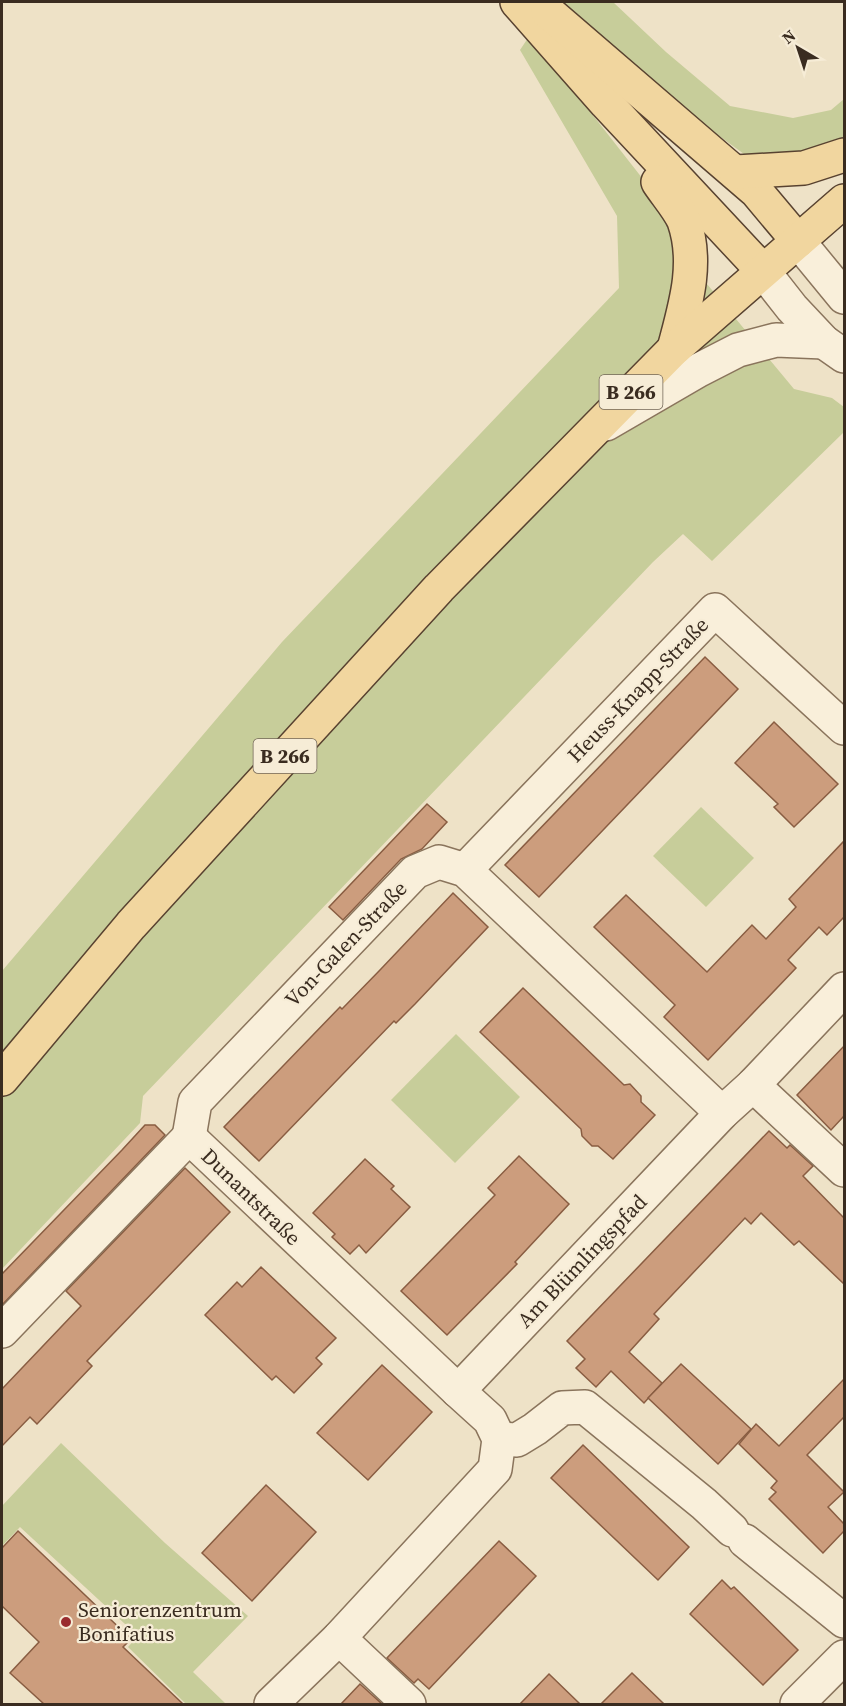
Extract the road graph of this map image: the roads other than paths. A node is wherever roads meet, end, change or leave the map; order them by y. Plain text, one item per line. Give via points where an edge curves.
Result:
1 (517, 2) edge
2 (537, 2) edge
3 (606, 102) junction
4 (844, 155) edge
5 (736, 172) junction
6 (844, 201) edge
7 (798, 241) junction
8 (763, 271) junction
9 (844, 297) edge
10 (674, 349) junction
11 (834, 349) edge
12 (588, 435) junction
13 (844, 728) edge
14 (465, 870) junction
15 (844, 989) edge
16 (2, 1079) edge
17 (753, 1085) junction
18 (722, 1113) junction
19 (189, 1137) junction
20 (844, 1170) edge
21 (2, 1331) edge
22 (458, 1391) junction
23 (499, 1440) junction
24 (844, 1621) edge
25 (339, 1638) junction
26 (844, 1657) edge
27 (271, 1704) edge
28 (409, 1704) edge
29 (797, 1704) edge

1 - 3 main road
2 - 5 main road
3 - 8 main road
3 - 10 main road via 683,219 691,255 688,296
4 - 5 main road via 804,168
5 - 7 main road
6 - 7 main road, B 266
7 - 8 main road, B 266
7 - 9 street
8 - 10 main road, B 266
8 - 11 street via 792,308
10 - 12 main road, B 266
11 - 12 street via 776,340 738,350
12 - 16 main road, B 266 via 439,588 131,925
13 - 14 street, Heuss-Knapp-Straße via 715,610
14 - 18 street
14 - 19 street, Von-Galen-Straße via 440,862 415,872 195,1102
15 - 17 street, Am Blümlingspfad
17 - 18 street, Am Blümlingspfad
17 - 20 street
18 - 22 street, Am Blümlingspfad
19 - 21 street, Dunantstraße
19 - 22 street, Dunantstraße
22 - 23 street via 490,1420
23 - 24 street via 517,1440 562,1408 585,1407
23 - 25 street via 495,1469
25 - 27 street
25 - 28 street
26 - 29 street

